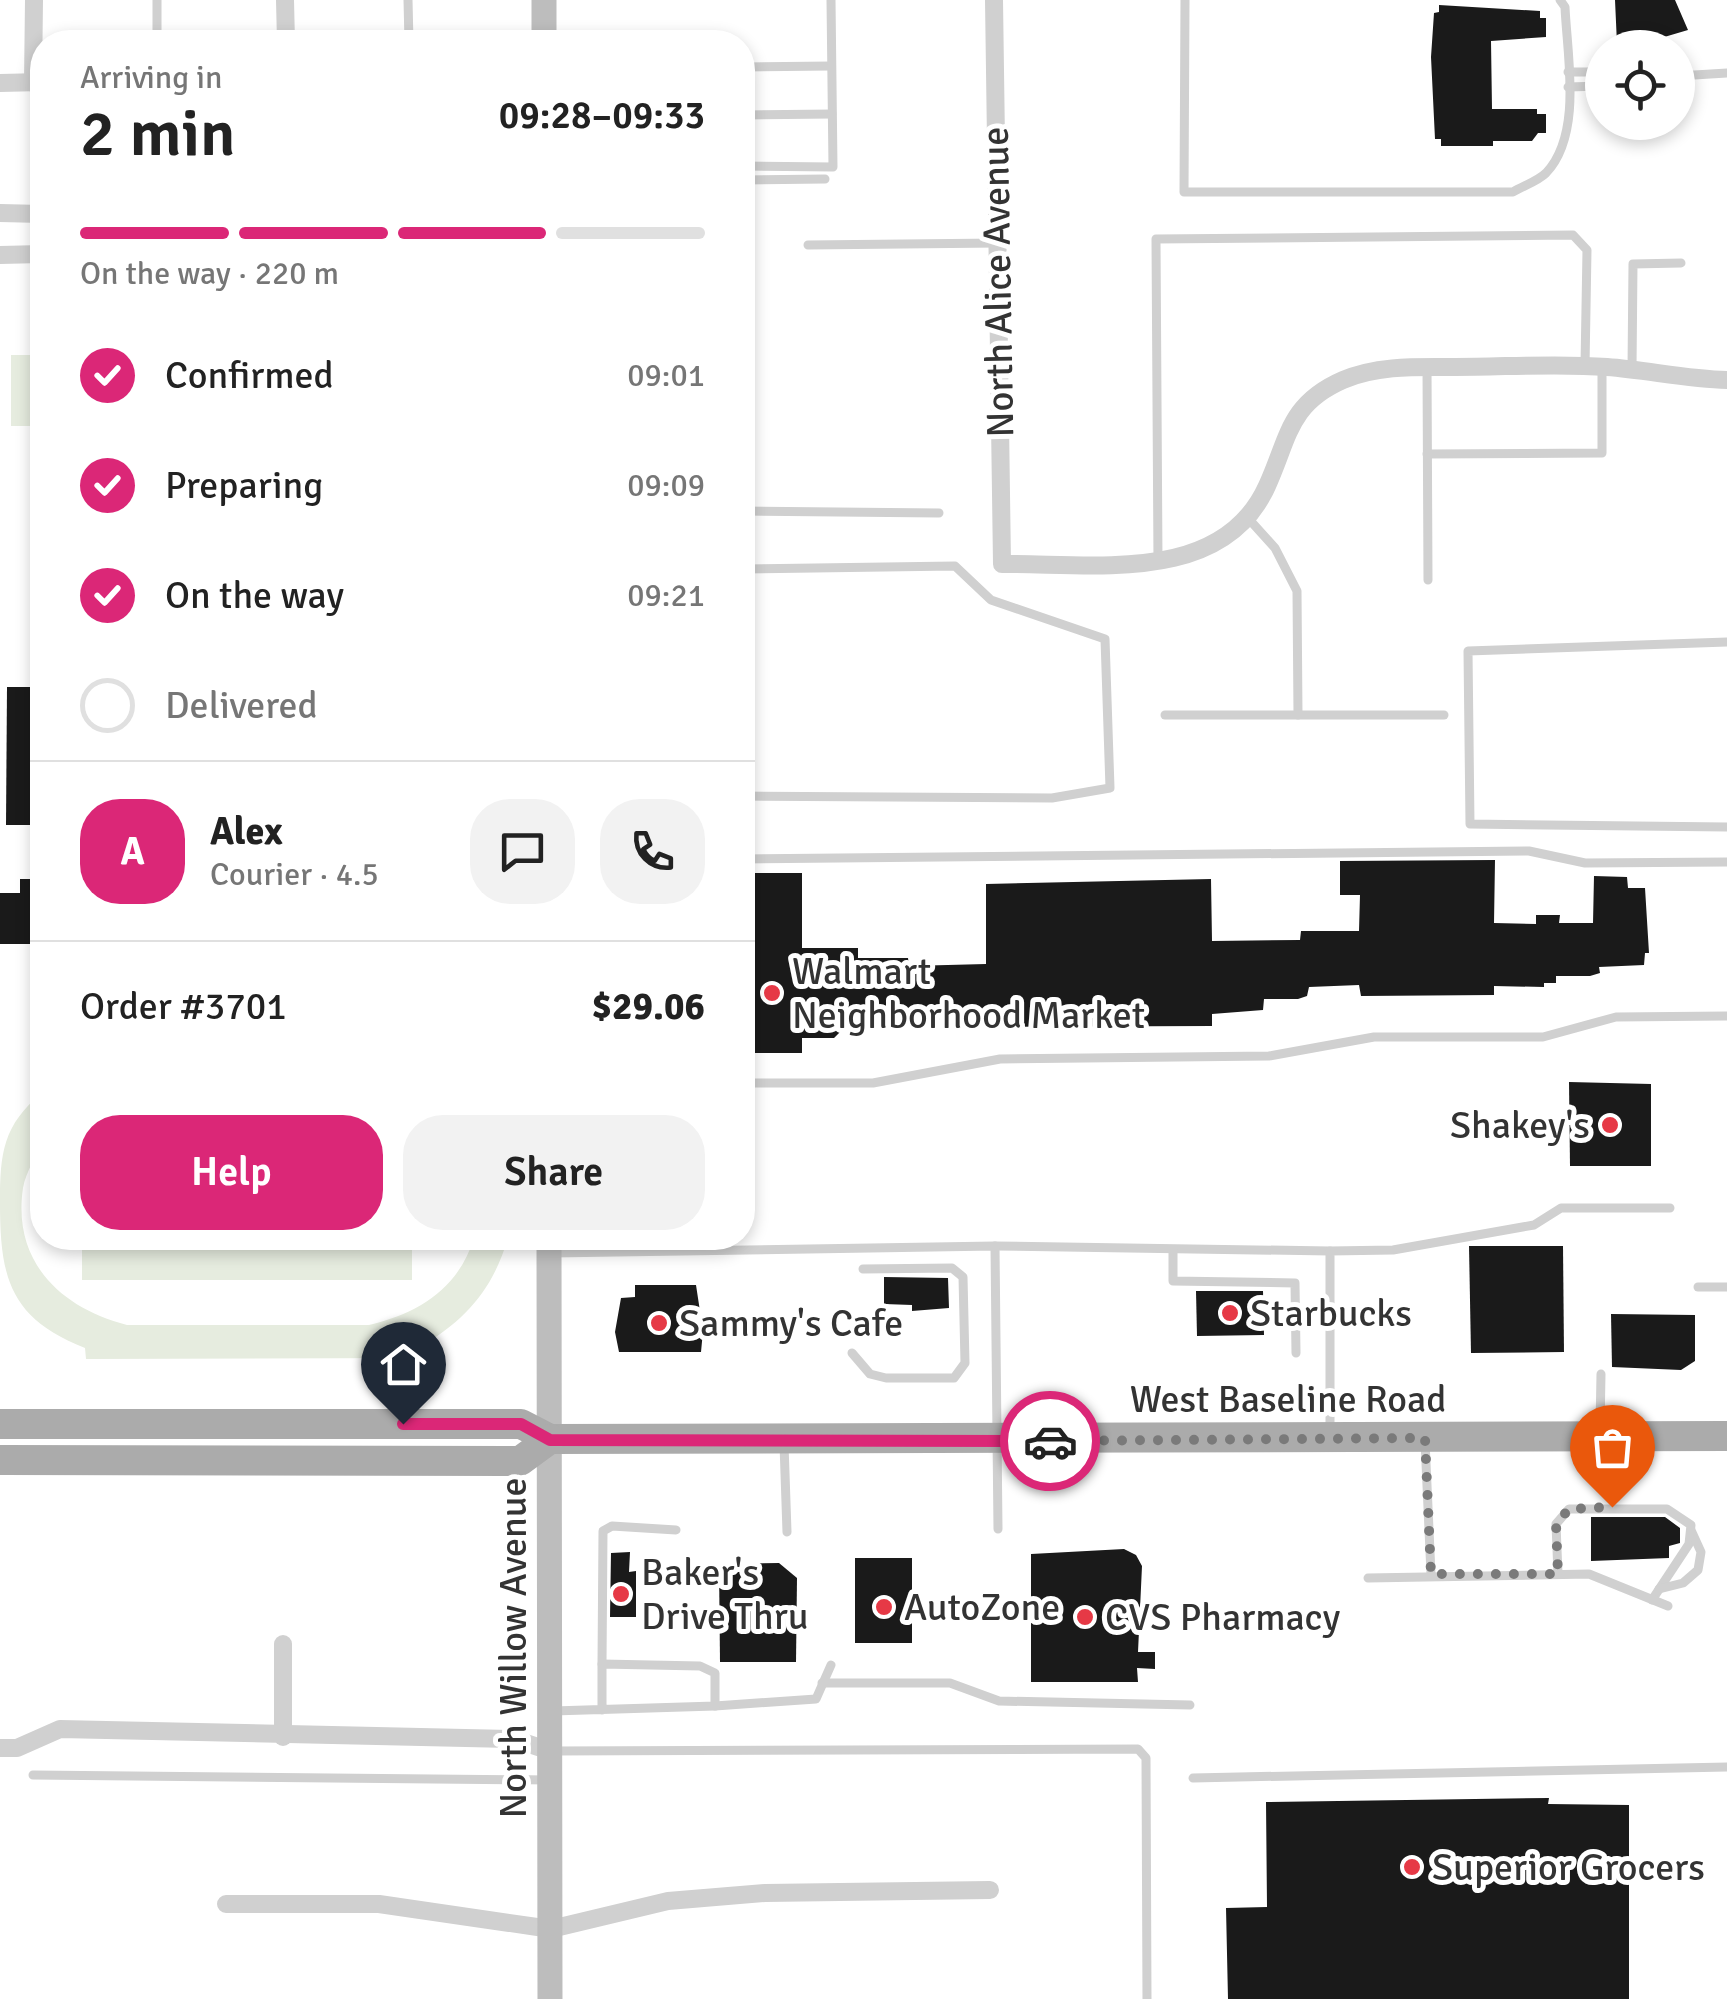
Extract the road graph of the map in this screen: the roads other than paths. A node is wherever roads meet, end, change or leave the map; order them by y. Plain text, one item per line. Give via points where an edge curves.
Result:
1 (34, 0) edge
2 (157, 0) edge
3 (286, 0) edge
4 (408, 0) edge
5 (544, 0) edge
6 (831, 0) edge
7 (994, 0) edge
8 (1185, 0) edge
9 (1560, 0) edge
10 (35, 30) edge
11 (157, 30) edge
12 (286, 30) edge
13 (409, 30) edge
14 (544, 30) edge
15 (832, 66) junction
16 (755, 67) edge
17 (1568, 72) junction
18 (1585, 72) edge
19 (1727, 73) edge
20 (1695, 75) edge
21 (30, 82) edge
22 (0, 83) edge
23 (1568, 86) junction
24 (1585, 86) edge
25 (832, 114) junction
26 (755, 115) edge
27 (755, 166) edge
28 (825, 179) dead end
29 (755, 180) edge
30 (0, 213) edge
31 (30, 214) edge
32 (998, 243) junction
33 (808, 244) dead end
34 (30, 254) edge
35 (0, 255) edge
36 (1681, 263) dead end
37 (1593, 366) junction
38 (1427, 367) junction
39 (1632, 369) junction
40 (1727, 380) edge
41 (1427, 454) junction
42 (755, 511) edge
43 (939, 513) dead end
44 (1247, 517) junction
45 (1158, 562) junction
46 (755, 569) edge
47 (1428, 580) dead end
48 (1727, 642) edge
49 (1165, 715) dead end
50 (1298, 715) junction
51 (1444, 715) dead end
52 (755, 796) edge
53 (1727, 827) edge
54 (755, 859) edge
55 (1727, 862) edge
56 (1727, 1016) edge
57 (755, 1084) edge
58 (1670, 1208) dead end
59 (755, 1245) edge
60 (996, 1246) junction
61 (549, 1250) edge
62 (1173, 1250) junction
63 (1330, 1250) junction
64 (864, 1269) dead end
65 (1698, 1287) dead end
66 (1727, 1287) edge
67 (852, 1353) dead end
68 (1296, 1353) dead end
69 (1601, 1374) dead end
70 (0, 1424) edge
71 (1600, 1436) junction
72 (1727, 1436) edge
73 (1330, 1438) junction
74 (1425, 1438) junction
75 (550, 1440) junction
76 (784, 1440) junction
77 (997, 1441) junction
78 (0, 1460) edge
79 (998, 1529) dead end
80 (1691, 1529) junction
81 (676, 1530) dead end
82 (787, 1532) dead end
83 (1431, 1574) junction
84 (1558, 1574) junction
85 (1368, 1578) dead end
86 (1660, 1589) junction
87 (1652, 1600) junction
88 (1668, 1606) dead end
89 (283, 1644) dead end
90 (602, 1664) junction
91 (831, 1665) dead end
92 (822, 1684) junction
93 (1190, 1705) dead end
94 (714, 1706) junction
95 (602, 1710) junction
96 (550, 1712) junction
97 (284, 1737) junction
98 (0, 1748) edge
99 (550, 1751) junction
100 (1727, 1767) edge
101 (33, 1774) dead end
102 (1193, 1778) dead end
103 (550, 1780) junction
104 (990, 1890) dead end
105 (226, 1904) dead end
106 (551, 1929) junction
107 (550, 1999) edge
108 (1147, 1999) edge

1 - 10 street
2 - 11 lane
3 - 12 street
4 - 13 lane
5 - 14 street
6 - 15 lane
7 - 32 street, North Alice Avenue
8 - 23 lane via 1184,192 1513,192 1545,175 1561,151
9 - 17 lane
15 - 16 lane
15 - 25 lane
17 - 18 lane
17 - 23 lane
19 - 20 lane
21 - 22 street
23 - 24 lane
25 - 26 lane
25 - 27 lane via 833,167
28 - 29 lane
30 - 31 street
32 - 33 lane
32 - 45 street, North Alice Avenue via 1002,564
34 - 35 street
36 - 39 lane via 1633,264
37 - 38 street
37 - 39 street
37 - 41 lane via 1602,454
37 - 45 lane via 1587,250 1573,235 1156,239
38 - 41 lane
38 - 44 street via 1348,378 1313,398 1287,429 1268,483
39 - 40 street
41 - 47 lane
42 - 43 lane
44 - 45 street via 1206,548
44 - 50 lane via 1275,548 1297,591
46 - 52 lane via 956,566 991,600 1105,639 1110,788 1052,798
48 - 53 lane via 1468,651 1470,824
49 - 50 lane
50 - 51 lane
54 - 55 lane via 1529,851 1585,863
56 - 57 lane via 1616,1017 1544,1038 1374,1038 1268,1056 1000,1059 873,1083
58 - 63 lane via 1561,1208 1515,1229 1393,1250
59 - 60 lane
60 - 62 lane
60 - 77 lane
61 - 75 street, North Willow Avenue
62 - 63 lane
62 - 68 lane via 1173,1281 1295,1283
63 - 73 lane
64 - 67 lane via 952,1268 963,1278 965,1363 954,1378 886,1378 870,1374
65 - 66 lane
69 - 71 lane
70 - 75 main road, West Baseline Road via 521,1424
71 - 72 main road, West Baseline Road
71 - 74 main road, West Baseline Road
73 - 74 main road, West Baseline Road
73 - 77 main road, West Baseline Road
74 - 83 lane
75 - 76 main road, West Baseline Road
75 - 78 main road, West Baseline Road via 520,1461
75 - 96 street, North Willow Avenue
76 - 77 main road, West Baseline Road
76 - 82 lane
77 - 79 lane
80 - 84 lane via 1667,1509 1569,1509 1556,1524
80 - 86 lane via 1689,1544
80 - 86 lane via 1701,1552 1698,1570
81 - 90 lane via 604,1531
83 - 84 lane
83 - 85 lane
84 - 87 lane via 1589,1574
86 - 87 lane
87 - 88 lane
89 - 97 street
90 - 94 lane via 700,1666 715,1674
90 - 95 lane
91 - 92 lane
92 - 93 lane via 950,1683 999,1701
92 - 94 lane via 816,1699
94 - 95 lane
95 - 96 lane
96 - 99 street, North Willow Avenue
97 - 98 street via 60,1730
97 - 99 street via 514,1740
99 - 103 street, North Willow Avenue
99 - 108 lane via 1138,1750 1146,1758
100 - 102 lane
101 - 103 lane
103 - 106 street, North Willow Avenue
104 - 106 street via 668,1901
105 - 106 street via 379,1904
106 - 107 street, North Willow Avenue

